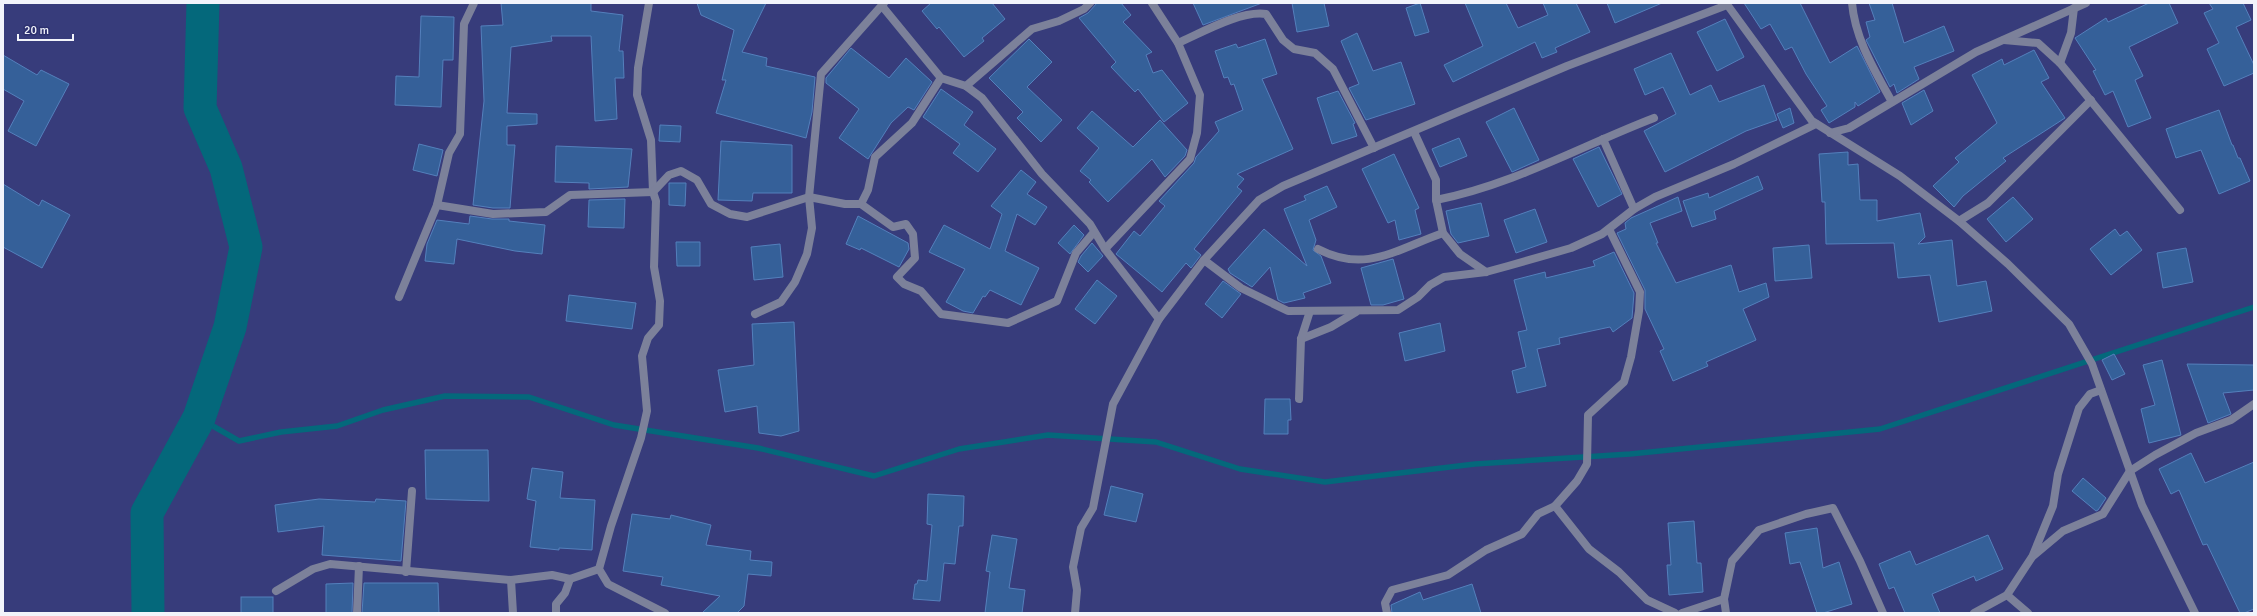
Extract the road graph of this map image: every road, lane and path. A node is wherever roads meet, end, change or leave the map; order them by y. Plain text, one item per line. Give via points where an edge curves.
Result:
1 (474, 3) edge
2 (650, 3) edge
3 (1090, 3) edge
4 (1152, 3) edge
5 (1852, 3) edge
6 (2086, 3) edge
7 (1726, 4) edge
8 (883, 5) edge
9 (2074, 8) junction
10 (2003, 40) junction
11 (1178, 43) junction
12 (2060, 63) junction
13 (941, 78) junction
14 (966, 86) junction
15 (2091, 100) junction
16 (1892, 102) junction
17 (1654, 118) dead end
18 (1816, 124) junction
19 (1414, 132) junction
20 (1830, 133) junction
21 (1603, 139) junction
22 (1374, 148) junction
23 (653, 192) junction
24 (809, 197) junction
25 (1436, 200) junction
26 (861, 204) junction
27 (437, 205) junction
28 (1634, 209) junction
29 (2180, 210) dead end
30 (1959, 222) junction
31 (1608, 229) junction
32 (1094, 232) junction
33 (1443, 233) junction
34 (1105, 249) junction
35 (1318, 249) dead end
36 (1204, 260) junction
37 (1486, 272) junction
38 (399, 297) dead end
39 (1310, 311) junction
40 (1357, 311) junction
41 (755, 314) dead end
42 (1159, 319) junction
43 (1301, 339) junction
44 (2101, 390) junction
45 (1299, 399) dead end
46 (2254, 404) edge
47 (2130, 471) junction
48 (412, 491) dead end
49 (1556, 506) junction
50 (2032, 557) junction
51 (359, 566) junction
52 (599, 570) junction
53 (406, 572) junction
54 (570, 579) junction
55 (511, 580) junction
56 (276, 591) dead end
57 (2007, 595) junction
58 (1724, 599) junction
59 (358, 613) edge
60 (513, 613) edge
61 (556, 613) edge
62 (665, 613) edge
63 (1075, 613) edge
64 (1387, 613) edge
65 (1675, 613) edge
66 (1682, 613) edge
67 (1726, 613) edge
68 (1883, 613) edge
69 (1974, 613) edge
70 (2028, 613) edge
71 (2195, 613) edge

1 - 27 street via 464,24 460,134 449,153
2 - 23 street via 638,68 637,95 651,140
3 - 14 street via 1084,9 1059,21 1032,29
4 - 11 street
5 - 16 street via 1854,19 1870,62
6 - 9 street
7 - 18 street
7 - 19 street via 1567,66
8 - 13 street
8 - 24 street via 821,74
9 - 10 street
9 - 12 street via 2071,33
10 - 12 street via 2038,43
10 - 16 street via 1976,52
11 - 22 street via 1234,19 1266,14 1283,40 1294,49 1315,52 1333,68
11 - 34 street via 1200,95 1197,133 1190,159
12 - 15 street
13 - 14 street
13 - 26 street via 912,123 875,157 868,190
14 - 32 street via 982,98 1042,174 1090,224
15 - 29 street
15 - 30 street via 1988,203
16 - 20 street via 1849,128
17 - 21 street
18 - 20 street
18 - 28 street
19 - 22 street
19 - 25 street via 1436,180
20 - 30 street via 1900,176
21 - 25 street via 1521,176 1468,194
21 - 28 street
22 - 36 street via 1283,186 1259,200
23 - 24 street via 669,175 681,171 697,180 711,204 730,214 748,217
23 - 27 street via 570,195 546,212 493,214
23 - 52 street via 656,201 654,267 660,301 659,325 648,338 642,356 647,411 641,438
24 - 26 street via 845,204
24 - 41 street via 812,228 807,254 795,282 781,302
25 - 33 street
26 - 32 street via 893,227 906,224 913,234 915,258 897,277 904,284 921,291 941,314 1008,324 1057,301 1076,253
27 - 38 street
28 - 31 street
30 - 44 street via 2008,264 2069,324 2092,364
31 - 37 street via 1571,248
31 - 49 street via 1640,292 1631,357 1624,382 1588,415 1587,464 1577,481
32 - 34 street
33 - 35 street via 1390,255 1355,261 1332,257
33 - 37 street via 1460,254
34 - 42 street
36 - 39 street via 1241,288 1270,304 1288,311
36 - 42 street
37 - 40 street via 1444,277 1430,284 1418,297 1398,310
39 - 40 street
39 - 43 street
40 - 43 street via 1331,327
42 - 63 street via 1113,404 1093,508 1081,528 1073,567 1077,586
43 - 45 street
44 - 47 street
44 - 50 street via 2090,394 2079,408 2058,474 2053,506
46 - 47 street via 2231,420 2196,433 2155,454
47 - 50 street via 2103,514 2063,531
47 - 71 street via 2142,505
48 - 53 street
49 - 64 street via 1538,514 1522,534 1486,550 1448,575 1392,590 1385,603
49 - 65 street via 1589,549 1619,572 1647,600
50 - 57 street
51 - 53 street
51 - 56 street via 330,564 313,569
51 - 59 street
52 - 54 street
52 - 62 street via 608,584
53 - 55 street
54 - 55 street via 552,575
54 - 61 street via 565,593 556,604
55 - 60 street
57 - 69 street
57 - 70 street
58 - 66 street
58 - 67 street
58 - 68 street via 1732,561 1759,530 1833,508

